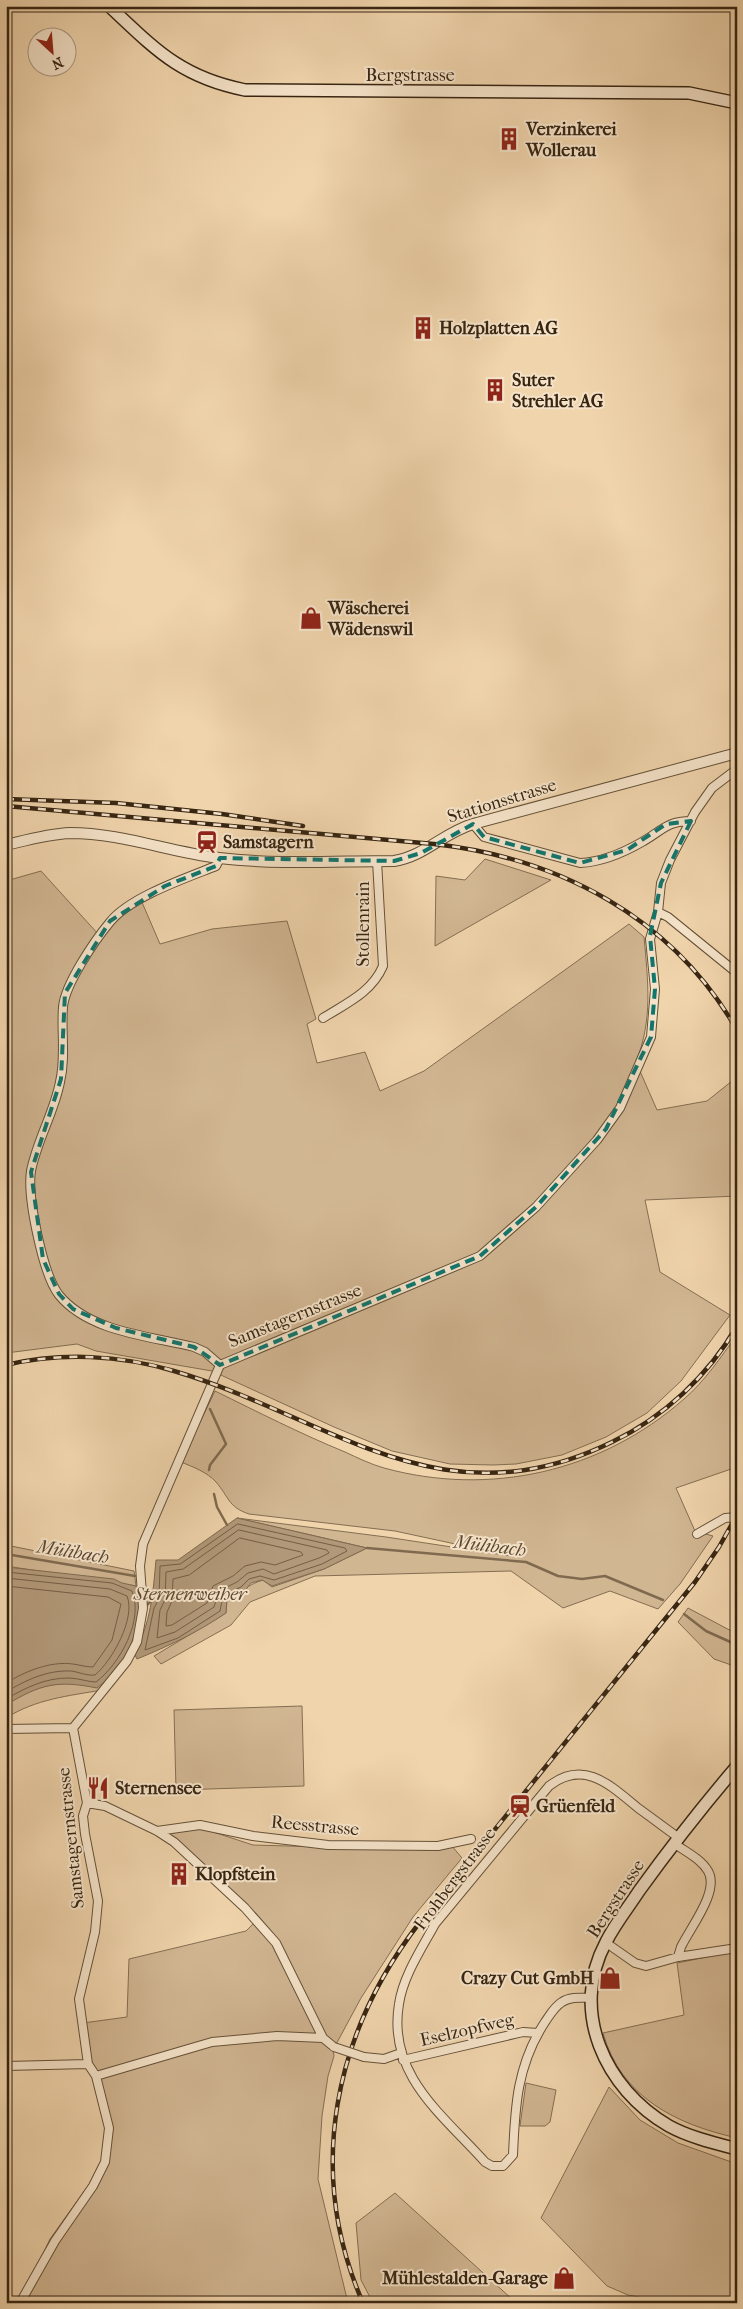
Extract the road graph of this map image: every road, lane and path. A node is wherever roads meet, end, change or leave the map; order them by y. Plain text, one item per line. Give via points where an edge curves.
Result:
1 (116, 9) edge
2 (737, 103) edge
3 (737, 753) edge
4 (737, 769) edge
5 (691, 821) junction
6 (474, 824) junction
7 (6, 845) edge
8 (220, 858) junction
9 (377, 861) junction
10 (658, 912) junction
11 (737, 973) edge
12 (323, 1018) dead end
13 (220, 1364) junction
14 (737, 1518) edge
15 (697, 1534) dead end
16 (73, 1728) junction
17 (6, 1729) edge
18 (737, 1766) edge
19 (86, 1803) junction
20 (157, 1831) junction
21 (471, 1839) dead end
22 (677, 1841) junction
23 (606, 1942) junction
24 (737, 1948) edge
25 (678, 1957) junction
26 (592, 1998) junction
27 (538, 2033) junction
28 (323, 2038) junction
29 (402, 2057) junction
30 (88, 2064) junction
31 (6, 2066) edge
32 (96, 2076) junction
33 (737, 2149) edge
34 (20, 2303) edge

1 - 2 main road, Bergstrasse via 129,27 180,68 212,82 245,90 689,93
3 - 6 street, Stationsstrasse
4 - 5 street, Samstagernstrasse via 712,788
5 - 6 street via 666,824 627,850 608,858 580,863 484,837
5 - 10 street, Samstagernstrasse via 661,883
6 - 9 street, Stationsstrasse via 450,833 408,859
7 - 8 street, Stationsstrasse via 70,834 109,836
8 - 9 street, Stationsstrasse
8 - 13 street via 216,866 166,886 120,911 76,973 65,993 63,1006 61,1079 35,1155 30,1190 50,1279 73,1309 116,1328 194,1347
9 - 12 street, Stollenrain via 383,966 368,990
10 - 11 street
10 - 13 street, Samstagernstrasse via 650,939 654,1017 644,1056 610,1124 536,1207 475,1259
13 - 16 street, Samstagernstrasse via 143,1544 140,1566 143,1605 137,1642 127,1661
14 - 15 street via 725,1518
16 - 17 street
16 - 19 street, Samstagernstrasse
18 - 22 main road, Bergstrasse
19 - 20 street via 105,1806
19 - 30 street, Samstagernstrasse via 83,1816 85,1834 98,1901 95,1932 79,2000
20 - 21 street, Reesstrasse via 200,1825 253,1836 328,1845 438,1846
20 - 28 street via 174,1842 245,1908 276,1943
22 - 23 main road, Bergstrasse
22 - 25 street, Frohbergstrasse via 704,1865 711,1879 710,1894
22 - 29 street, Frohbergstrasse via 619,1791 590,1776 567,1775 549,1786 435,1924 423,1946 399,2002 397,2024
23 - 25 street via 646,1966
23 - 26 main road, Bergstrasse via 594,1977
24 - 25 street
26 - 27 street, Frohbergstrasse via 575,1997 563,2001 554,2008
26 - 33 main road, Bergstrasse via 594,2024 602,2053 613,2075 633,2099 670,2126
27 - 29 street, Eselzopfweg via 523,2032
27 - 29 street, Frohbergstrasse via 517,2088 512,2155 503,2166 485,2162 437,2111 409,2074
28 - 29 street, Eselzopfweg, bridge via 334,2046 364,2057
28 - 32 street via 277,2036 212,2042
30 - 31 street
30 - 32 street
32 - 34 street via 109,2128 105,2162 93,2186 55,2240

